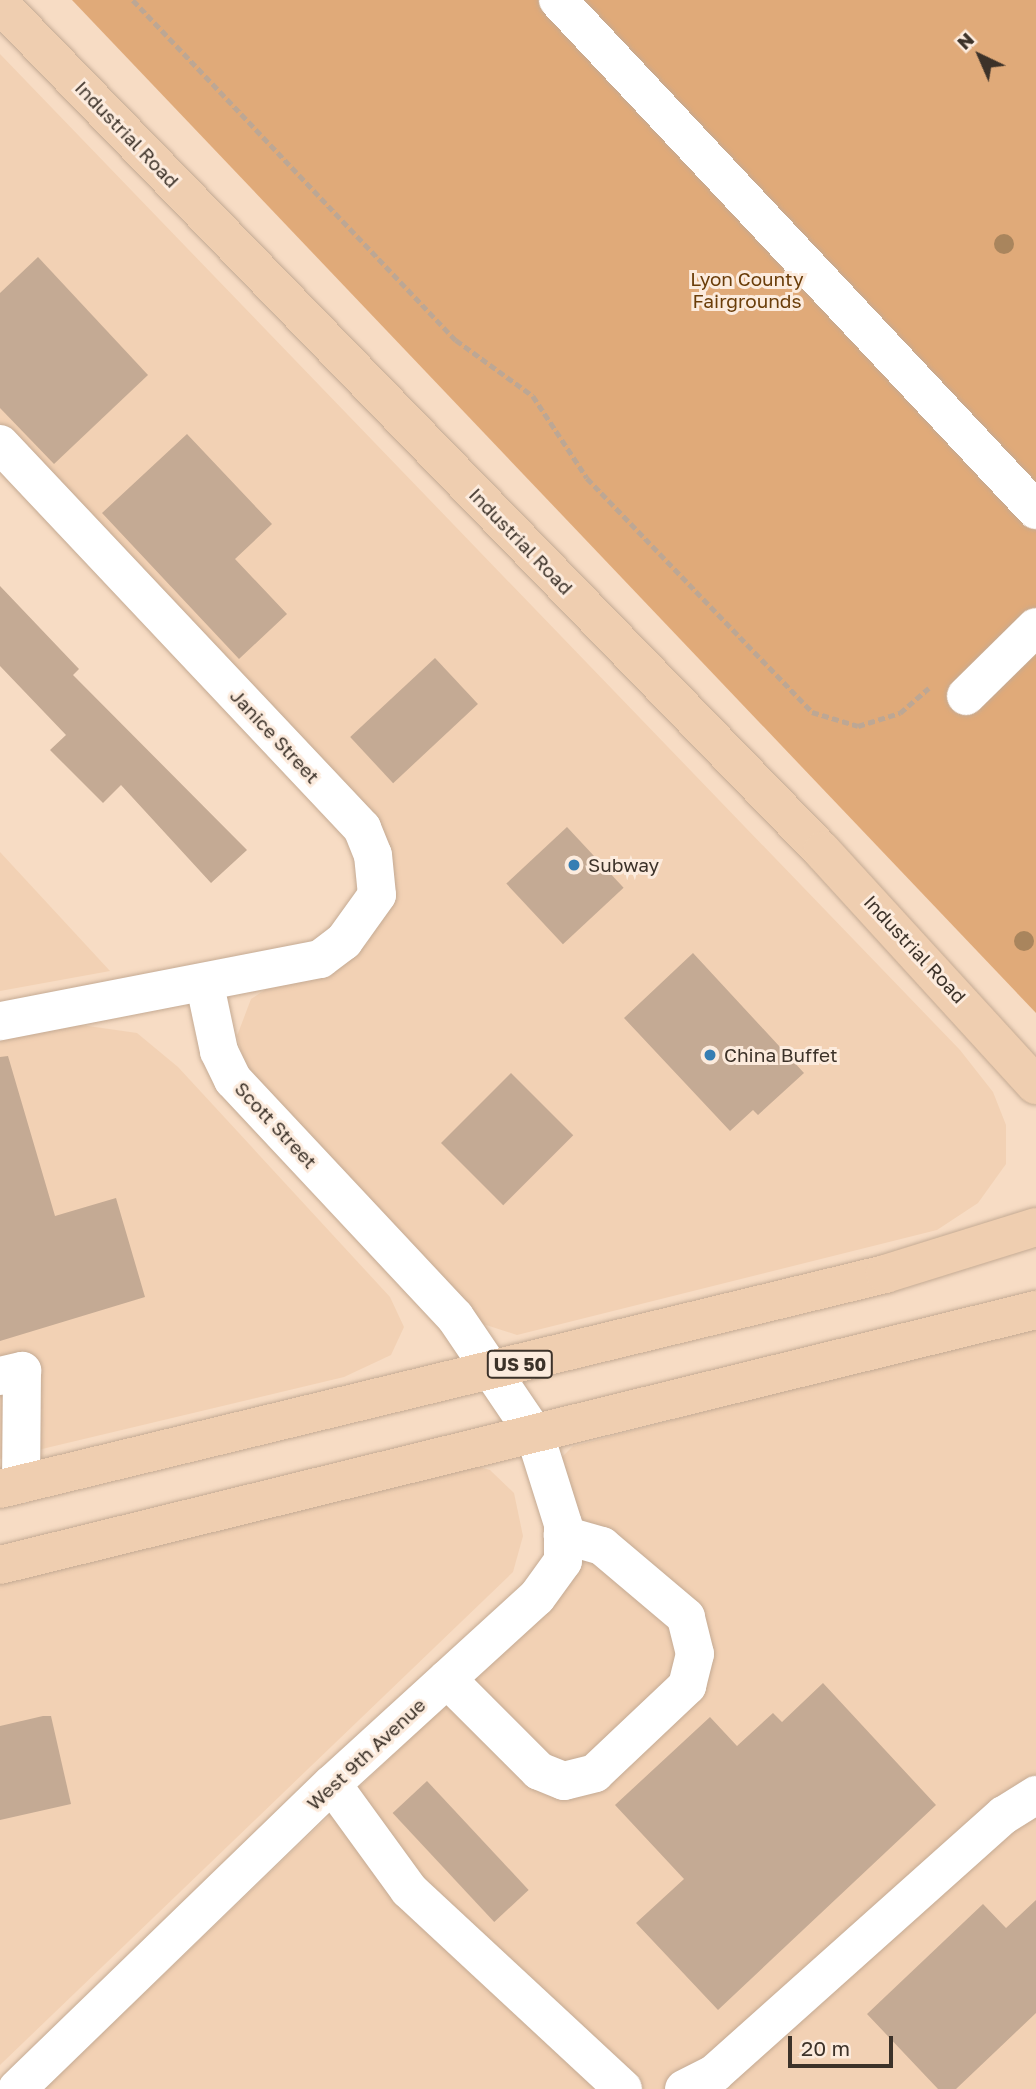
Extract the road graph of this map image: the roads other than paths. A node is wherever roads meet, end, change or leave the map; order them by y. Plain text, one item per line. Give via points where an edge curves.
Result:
1 (558, 0) edge
2 (0, 4) edge
3 (0, 444) edge
4 (1036, 510) edge
5 (1036, 627) edge
6 (952, 689) road end
7 (205, 985) junction
8 (0, 1021) edge
9 (1036, 1084) edge
10 (1036, 1227) edge
11 (1036, 1310) edge
12 (491, 1371) junction
13 (0, 1376) edge
14 (535, 1434) junction
15 (11, 1487) edge
16 (563, 1535) junction
17 (0, 1566) edge
18 (447, 1679) junction
19 (332, 1784) junction
20 (1036, 1795) edge
21 (17, 2089) edge
22 (623, 2089) edge
23 (684, 2089) edge

1 - 4 street
2 - 9 main road, Industrial Road via 822,851
3 - 7 street, Janice Street via 362,828 373,855 377,895 336,947 320,959
5 - 6 street
7 - 8 street
7 - 12 street, Scott Street via 219,1051 233,1080 455,1317
10 - 12 main road, US 50 via 885,1274
11 - 14 main road
12 - 14 street, West 9th Avenue
12 - 15 main road, US 50
13 - 15 street via 22,1371
14 - 16 street, West 9th Avenue
14 - 17 main road
16 - 18 street, West 9th Avenue via 563,1561 537,1597
16 - 18 street via 602,1546 686,1617 695,1654 687,1686 595,1773 564,1781 539,1771
18 - 19 street, West 9th Avenue
19 - 21 street, West 9th Avenue
19 - 22 street via 409,1890
20 - 23 street via 1004,1815 715,2073

